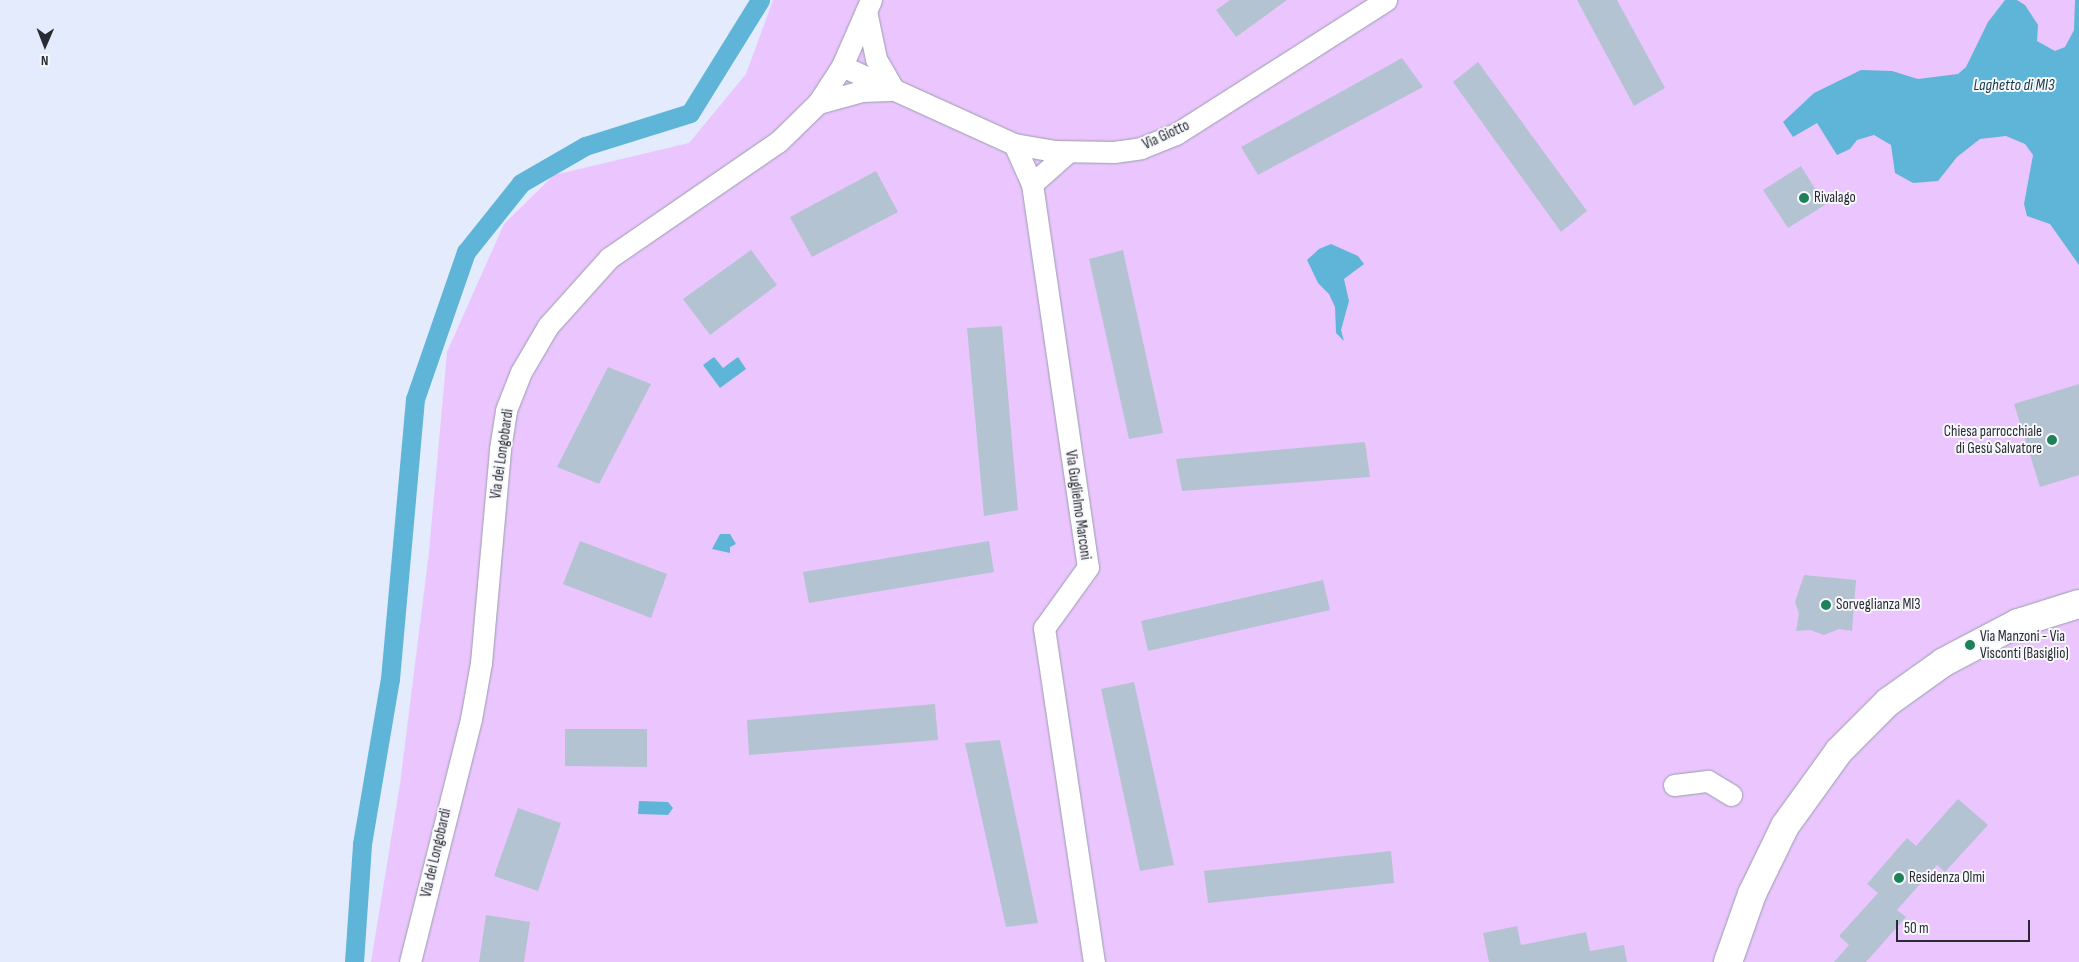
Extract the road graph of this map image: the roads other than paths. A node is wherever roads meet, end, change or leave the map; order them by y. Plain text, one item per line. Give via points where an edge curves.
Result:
1 (1386, 0) edge
2 (869, 6) edge
3 (842, 66) junction
4 (894, 90) junction
5 (818, 103) junction
6 (1014, 144) junction
7 (1068, 152) junction
8 (1032, 184) junction
9 (2079, 604) edge
10 (1674, 785) dead end
11 (1731, 795) dead end
12 (410, 962) edge
13 (1094, 962) edge
14 (1728, 962) edge

1 - 7 street, Via Giotto via 1176,134 1141,148
2 - 3 street, Via dei Longobardi
2 - 4 street via 876,59
3 - 4 street, Via Giotto
3 - 5 street, Via dei Longobardi
4 - 5 street, Via Giotto via 862,90
4 - 6 street, Via Giotto
5 - 12 street, Via dei Longobardi via 778,142 609,258 548,326 521,372 506,410 500,449 481,662 471,718
6 - 7 street, Via Giotto
6 - 8 street, Via Guglielmo Marconi
7 - 8 street
8 - 13 street, Via Guglielmo Marconi via 1088,567 1044,628
9 - 14 street via 2018,623 1944,662 1888,702 1839,751 1785,826 1752,894
10 - 11 street via 1708,782

